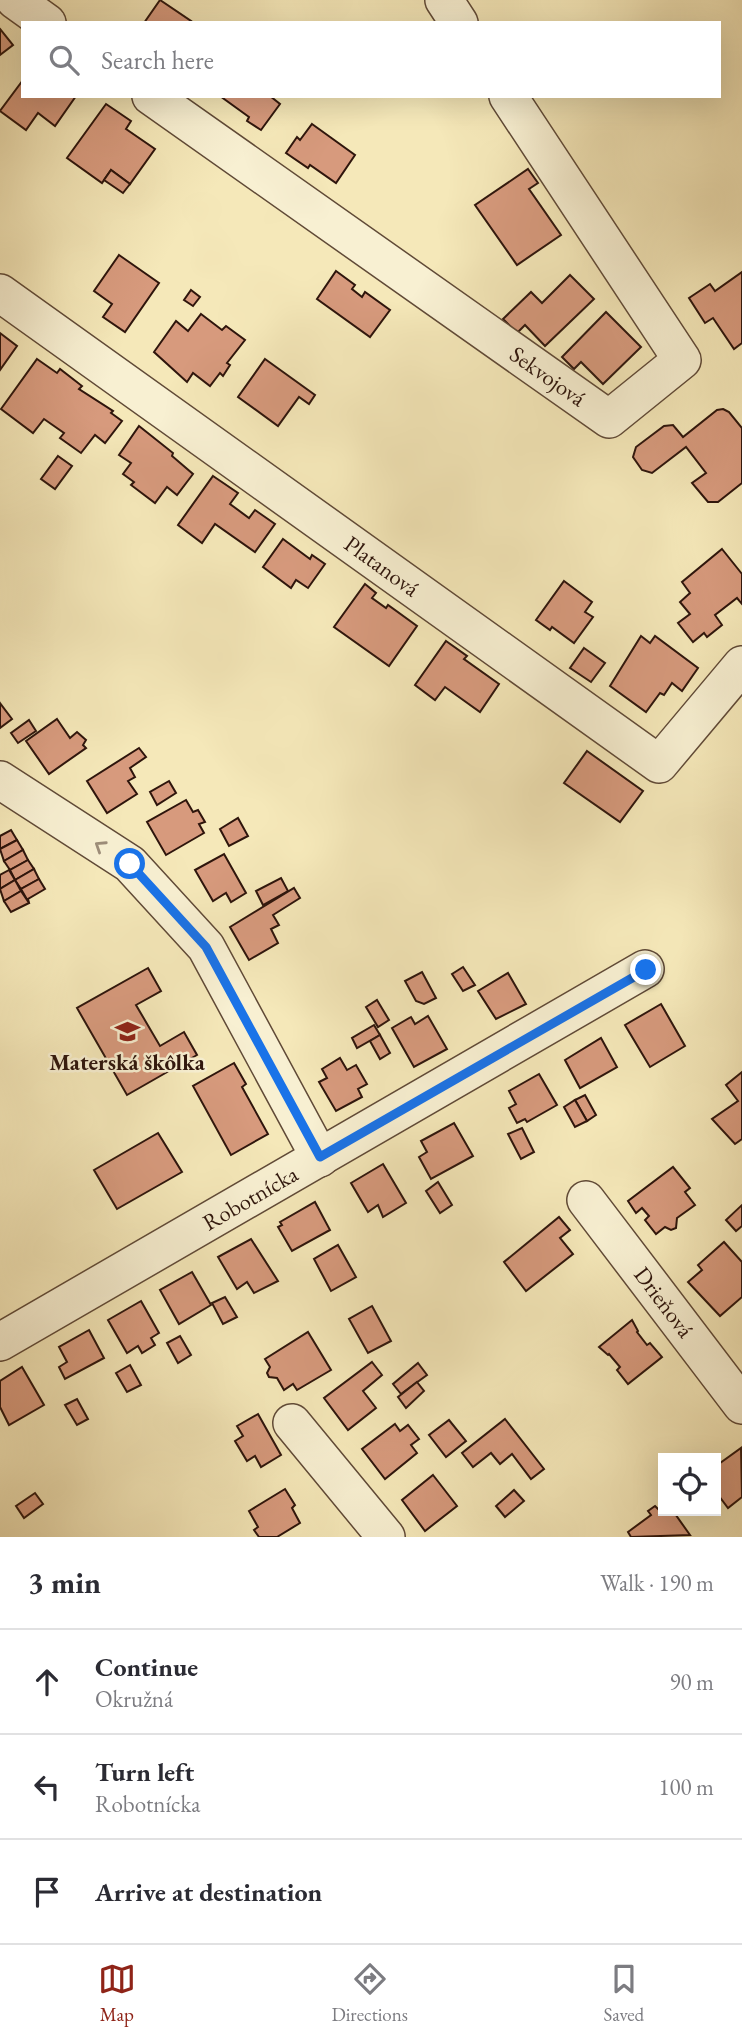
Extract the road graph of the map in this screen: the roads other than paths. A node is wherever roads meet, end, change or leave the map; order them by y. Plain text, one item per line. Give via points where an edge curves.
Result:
1 (15, 0) edge
2 (444, 0) edge
3 (44, 21) edge
4 (459, 21) edge
5 (154, 98) edge
6 (509, 98) edge
7 (0, 293) edge
8 (742, 664) edge
9 (0, 780) edge
10 (646, 970) dead end
11 (320, 1157) junction
12 (586, 1200) dead end
13 (0, 1342) edge
14 (742, 1405) edge
15 (292, 1423) dead end
16 (386, 1537) edge

1 - 3 street
2 - 4 street
5 - 6 street, Sekvojová via 609,419 682,360
7 - 8 street, Platanová via 659,764
11 -> 9 street via 206,947 130,864
10 - 11 street, Robotnícka
11 - 13 street, Robotnícka
12 - 14 street, Drieňová
15 - 16 street

